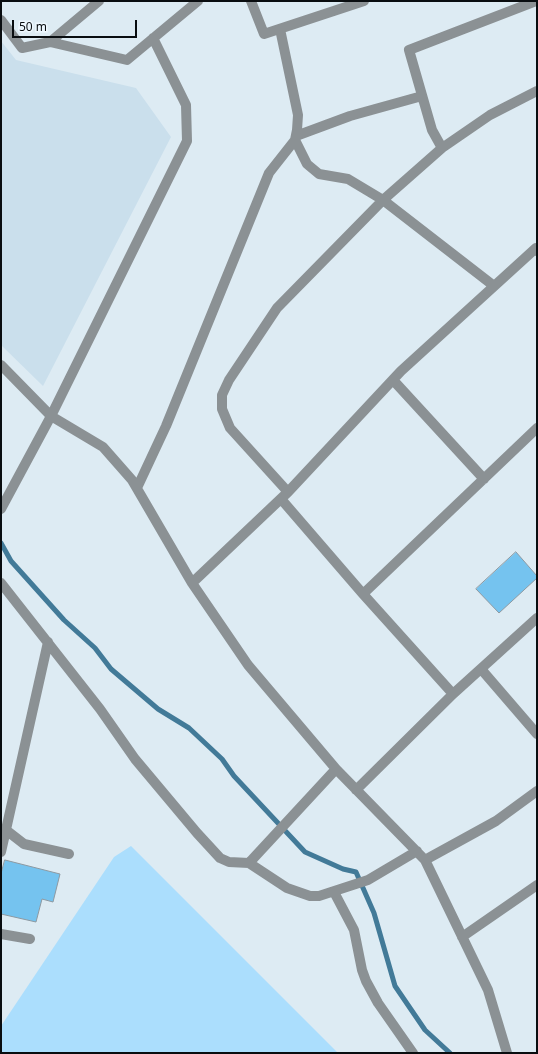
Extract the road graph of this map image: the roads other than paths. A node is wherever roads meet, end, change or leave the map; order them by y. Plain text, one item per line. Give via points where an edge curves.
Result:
1 (99, 1) edge
2 (198, 1) edge
3 (251, 1) edge
4 (364, 1) edge
5 (536, 1) edge
6 (1, 20) edge
7 (280, 29) junction
8 (153, 38) junction
9 (50, 42) junction
10 (537, 91) edge
11 (422, 96) junction
12 (295, 138) junction
13 (442, 148) junction
14 (383, 200) junction
15 (536, 249) edge
16 (494, 286) junction
17 (1, 364) edge
18 (392, 380) junction
19 (51, 416) junction
20 (537, 428) edge
21 (484, 479) junction
22 (137, 488) junction
23 (284, 495) junction
24 (1, 509) edge
25 (1, 583) edge
26 (192, 583) junction
27 (363, 594) junction
28 (537, 618) edge
29 (48, 642) junction
30 (481, 669) junction
31 (453, 694) junction
32 (537, 734) edge
33 (336, 769) junction
34 (356, 790) junction
35 (537, 791) edge
36 (4, 830) edge
37 (417, 851) junction
38 (1, 852) edge
39 (69, 854) dead end
40 (425, 860) junction
41 (249, 863) junction
42 (537, 885) edge
43 (334, 892) junction
44 (1, 934) edge
45 (462, 937) junction
46 (30, 939) dead end
47 (414, 1053) edge
48 (507, 1053) edge

1 - 9 street
2 - 8 street
3 - 7 street via 264,34
4 - 7 street
5 - 11 street via 409,50
6 - 9 street via 22,48
7 - 12 street via 298,114
8 - 9 street via 127,60
8 - 19 street via 186,105 187,141
10 - 13 street via 490,115
11 - 12 street via 350,116
11 - 13 street via 432,130
12 - 14 street via 307,164 319,174 348,179
12 - 22 street via 269,173 178,398
13 - 14 street
14 - 16 street
14 - 23 street via 277,308 229,380 222,395 222,409 230,428
15 - 16 street
16 - 18 street
17 - 19 street
18 - 21 street
18 - 23 street
19 - 22 street via 103,447
19 - 24 street
20 - 21 street
21 - 27 street
22 - 26 street
23 - 26 street
23 - 27 street
25 - 29 street
26 - 33 street via 266,689
27 - 31 street
28 - 30 street
29 - 36 street
29 - 41 street via 135,758 197,833 220,858 229,862
30 - 31 street
30 - 32 street
31 - 34 street
33 - 34 street
33 - 41 street
34 - 37 street
35 - 40 street via 496,821
36 - 38 street
36 - 39 street via 24,844
37 - 40 street
37 - 43 street via 368,880
40 - 45 street
41 - 43 street via 300,893 314,896
42 - 45 street
43 - 47 street via 354,930 366,981 378,1004
44 - 46 street
45 - 48 street via 488,990

